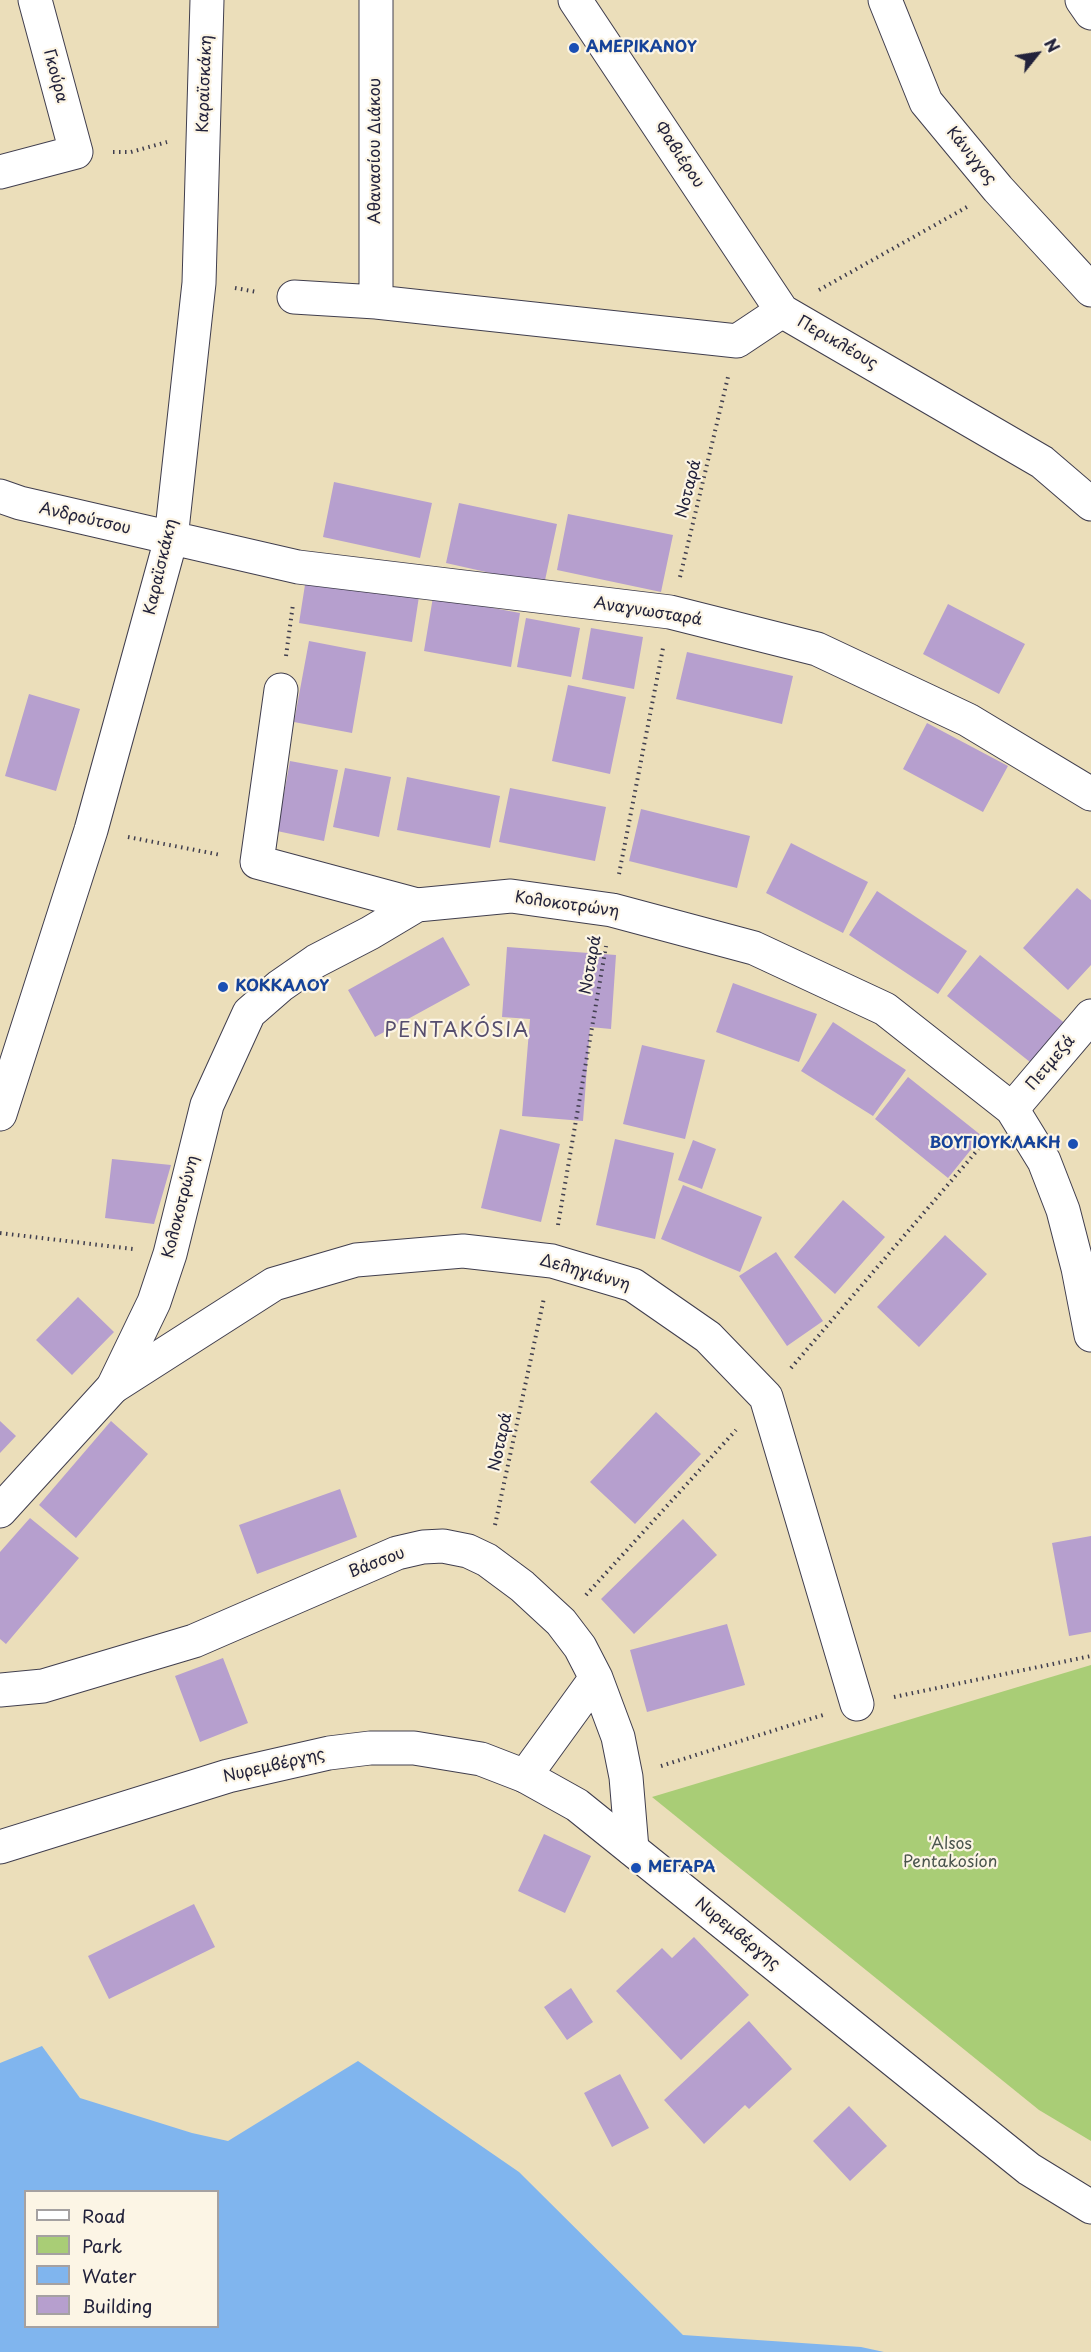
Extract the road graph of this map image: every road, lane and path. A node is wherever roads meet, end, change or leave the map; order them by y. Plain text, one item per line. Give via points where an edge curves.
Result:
1 (35, 0) edge
2 (207, 0) edge
3 (376, 0) edge
4 (575, 0) edge
5 (885, 0) edge
6 (1082, 0) edge
7 (1091, 13) edge
8 (203, 132) junction
9 (76, 152) junction
10 (0, 172) edge
11 (998, 189) junction
12 (199, 283) junction
13 (1091, 290) edge
14 (294, 297) joint
15 (376, 302) junction
16 (782, 311) junction
17 (737, 341) junction
18 (0, 496) edge
19 (1091, 504) edge
20 (171, 539) junction
21 (298, 567) junction
22 (670, 612) junction
23 (281, 690) joint
24 (1091, 794) edge
25 (91, 830) junction
26 (257, 862) junction
27 (417, 905) junction
28 (612, 910) junction
29 (1091, 1016) edge
30 (1012, 1109) junction
31 (0, 1114) edge
32 (0, 1233) edge
33 (170, 1254) junction
34 (552, 1261) junction
35 (1091, 1335) edge
36 (113, 1387) junction
37 (0, 1511) edge
38 (487, 1560) junction
39 (596, 1678) junction
40 (0, 1690) edge
41 (856, 1704) dead end
42 (525, 1776) junction
43 (0, 1847) edge
44 (632, 1849) junction
45 (1091, 2207) edge

1 - 9 street, Γκούρα
2 - 8 street, Καραϊσκάκη
3 - 15 street, Αθανασίου Διάκου
4 - 16 street, Φαβιέρου
5 - 11 street, Κάνιγγος via 926,102
6 - 7 street
8 - 9 path via 131,152
8 - 12 street, Καραϊσκάκη
9 - 10 street
11 - 13 street, Κάνιγγος
11 - 16 path
12 - 14 path
12 - 20 street, Καραϊσκάκη
14 - 15 street
15 - 17 street
16 - 17 street, Περικλέους
16 - 19 street, Περικλέους via 1042,462
17 - 22 path, Νοταρά
18 - 20 street, Ανδρούτσου
20 - 21 street, Αναγνωσταρά
20 - 25 street, Καραϊσκάκη
21 - 22 street, Αναγνωσταρά
21 - 23 path
22 - 24 street, Αναγνωσταρά via 817,649 968,720
22 - 28 path, Νοταρά
23 - 26 street
25 - 26 path
25 - 31 street, Καραϊσκάκη
26 - 27 street
27 - 28 street, Κολοκοτρώνη via 511,896
27 - 33 street, Κολοκοτρώνη via 316,961 249,1013 207,1105
28 - 30 street, Κολοκοτρώνη via 753,948 885,1009
28 - 34 path, Νοταρά
29 - 30 street, Πετμεζά
30 - 35 street, Κολοκοτρώνη via 1044,1161 1063,1210
32 - 33 path
33 - 36 street, Κολοκοτρώνη via 154,1302
34 - 36 street, Δεληγιάννη via 464,1251 356,1260 274,1284
34 - 38 path, Νοταρά
34 - 41 street, Δεληγιάννη via 633,1285 708,1337 766,1397
36 - 37 street, Κολοκοτρώνη
38 - 39 street, Βάσσου via 561,1622
38 - 40 street, Βάσσου via 443,1545 397,1552 194,1641 43,1686
39 - 42 street
39 - 44 street, Βάσσου via 618,1737
42 - 43 street, Νυρεμβέργης via 481,1759 414,1748 329,1752 228,1776
42 - 44 street, Νυρεμβέργης via 576,1805
44 - 45 street, Νυρεμβέργης via 1029,2169

